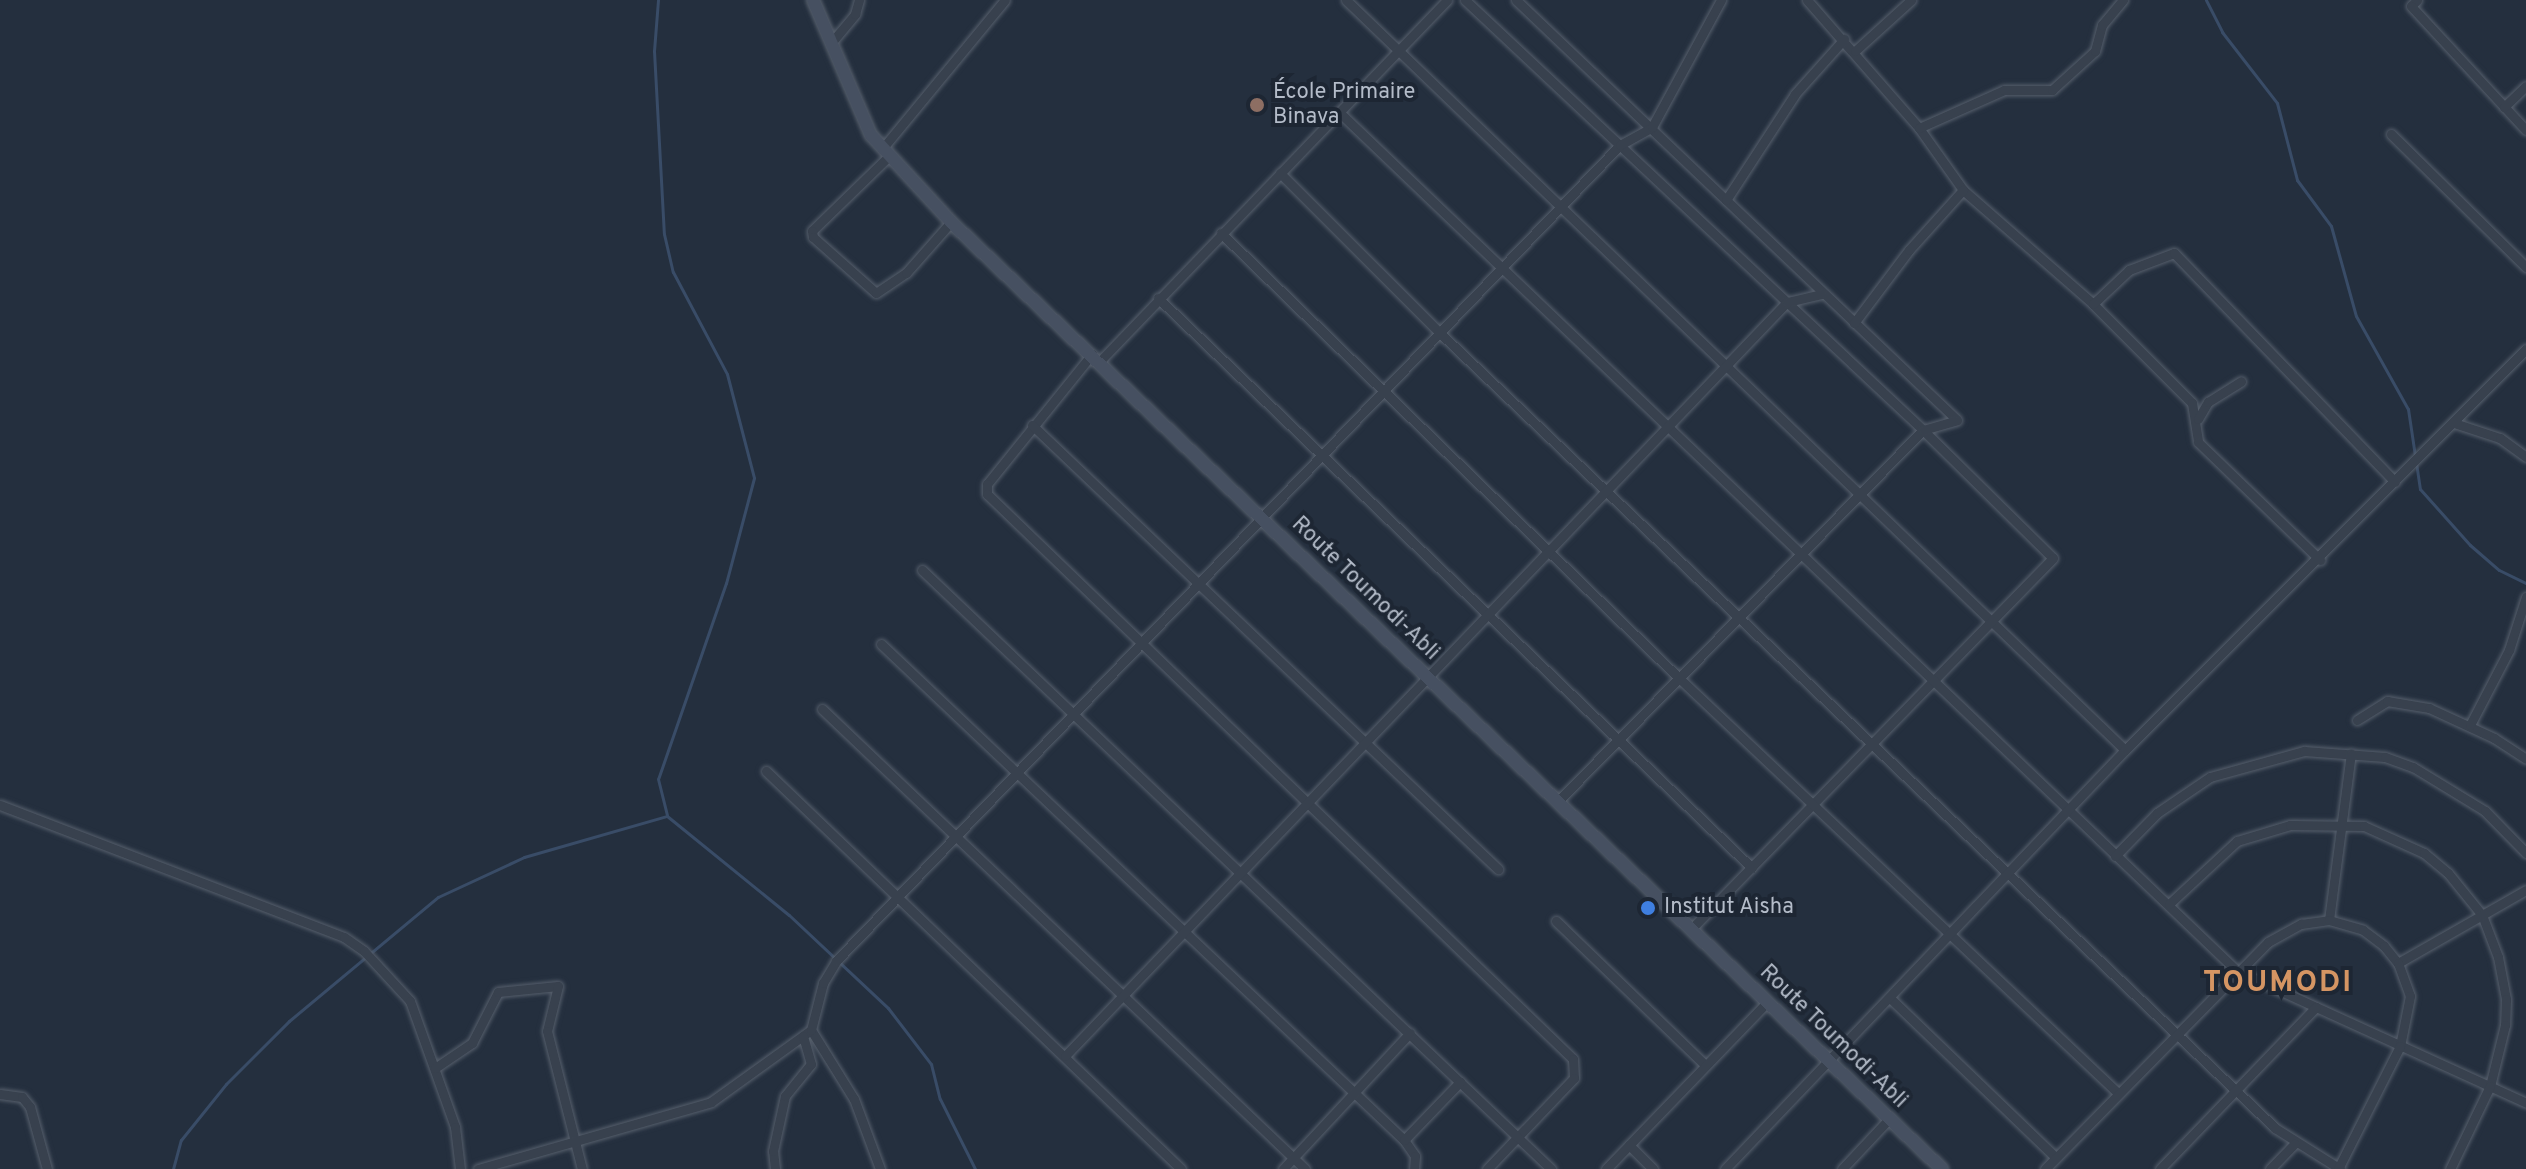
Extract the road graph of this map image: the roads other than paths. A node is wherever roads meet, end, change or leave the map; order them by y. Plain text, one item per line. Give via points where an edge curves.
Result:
1 (813, 0) edge
2 (859, 0) edge
3 (1005, 0) edge
4 (1346, 0) edge
5 (1447, 0) edge
6 (1465, 0) edge
7 (1516, 0) edge
8 (1721, 0) edge
9 (1807, 0) edge
10 (1911, 0) edge
11 (2123, 0) edge
12 (2411, 2) edge
13 (1844, 39) junction
14 (831, 43) junction
15 (1855, 51) junction
16 (1396, 52) junction
17 (2526, 86) edge
18 (2504, 107) junction
19 (1339, 112) junction
20 (1652, 127) junction
21 (1919, 128) junction
22 (2526, 130) edge
23 (2391, 134) dead end
24 (1620, 145) junction
25 (886, 153) junction
26 (1280, 173) junction
27 (1963, 190) junction
28 (1726, 200) junction
29 (1560, 207) junction
30 (951, 222) junction
31 (1221, 233) junction
32 (2526, 267) edge
33 (1503, 269) junction
34 (1822, 294) junction
35 (1158, 298) junction
36 (1787, 302) junction
37 (2093, 304) junction
38 (1854, 323) junction
39 (1440, 333) junction
40 (2525, 351) edge
41 (1096, 357) junction
42 (1727, 365) junction
43 (2241, 381) dead end
44 (1383, 392) junction
45 (2198, 419) junction
46 (2454, 423) junction
47 (1032, 425) junction
48 (1666, 428) junction
49 (1923, 430) junction
50 (1323, 455) junction
51 (2526, 457) edge
52 (2395, 482) junction
53 (1606, 489) junction
54 (1861, 492) junction
55 (1262, 518) junction
56 (1547, 550) junction
57 (1799, 556) junction
58 (2320, 560) junction
59 (922, 570) dead end
60 (1200, 584) junction
61 (2526, 597) edge
62 (1487, 612) junction
63 (1740, 615) junction
64 (1991, 621) junction
65 (881, 644) dead end
66 (1142, 645) junction
67 (1427, 674) junction
68 (1679, 678) junction
69 (1935, 684) junction
70 (822, 709) dead end
71 (1075, 715) junction
72 (2357, 720) dead end
73 (2470, 725) junction
74 (1619, 739) junction
75 (1364, 740) junction
76 (1876, 744) junction
77 (2125, 750) junction
78 (2351, 753) junction
79 (2526, 759) edge
80 (766, 771) dead end
81 (1020, 774) junction
82 (1559, 800) junction
83 (1305, 802) junction
84 (0, 805) edge
85 (1814, 805) junction
86 (2070, 812) junction
87 (2343, 822) junction
88 (959, 838) junction
89 (2526, 853) edge
90 (2115, 856) junction
91 (1752, 868) junction
92 (1498, 869) dead end
93 (1240, 872) junction
94 (2010, 872) junction
95 (2526, 890) edge
96 (901, 898) junction
97 (2169, 904) junction
98 (2482, 915) junction
99 (2329, 920) junction
100 (1556, 921) dead end
101 (1692, 928) junction
102 (1184, 930) junction
103 (1949, 936) junction
104 (2398, 963) junction
105 (2237, 971) junction
106 (1123, 994) junction
107 (1890, 998) junction
108 (1767, 1002) junction
109 (2316, 1007) junction
110 (807, 1033) junction
111 (1410, 1033) junction
112 (2177, 1033) junction
113 (2400, 1046) junction
114 (1065, 1056) junction
115 (1828, 1060) junction
116 (1705, 1065) junction
117 (435, 1068) junction
118 (1460, 1082) junction
119 (2490, 1086) junction
120 (2236, 1092) junction
121 (1354, 1093) junction
122 (2118, 1093) junction
123 (0, 1094) edge
124 (2526, 1103) edge
125 (1889, 1119) junction
126 (1518, 1137) junction
127 (577, 1139) junction
128 (1404, 1140) junction
129 (2294, 1144) junction
130 (1629, 1145) junction
131 (2055, 1157) junction
132 (1294, 1158) junction
133 (47, 1169) edge
134 (460, 1169) edge
135 (478, 1169) edge
136 (582, 1169) edge
137 (775, 1169) edge
138 (880, 1169) edge
139 (1181, 1169) edge
140 (1283, 1169) edge
141 (1305, 1169) edge
142 (1414, 1169) edge
143 (1487, 1169) edge
144 (1551, 1169) edge
145 (1606, 1169) edge
146 (1653, 1169) edge
147 (1725, 1169) edge
148 (1842, 1169) edge
149 (1942, 1169) edge
150 (2045, 1169) edge
151 (2160, 1169) edge
152 (2270, 1169) edge
153 (2339, 1169) edge
154 (2450, 1169) edge

1 - 14 street, Route Toumodi-Abli
2 - 14 street via 855,14
3 - 25 street
4 - 16 street
5 - 16 street
6 - 24 street
7 - 20 street
8 - 20 street
9 - 13 street
10 - 15 street
11 - 21 street via 2102,25 2095,51 2052,90 2004,90
12 - 18 street
13 - 15 street
13 - 28 street via 1795,94
14 - 25 street, Route Toumodi-Abli
15 - 21 street
16 - 19 street
16 - 29 street
17 - 18 street
18 - 22 street
19 - 26 street
19 - 33 street
20 - 24 street
20 - 28 street
21 - 27 street
23 - 32 street
24 - 29 street
24 - 36 street
25 - 30 street, Route Toumodi-Abli
25 - 30 street via 812,231 813,237 876,293 906,273
26 - 31 street
26 - 39 street
27 - 37 street
27 - 38 street
28 - 34 street
29 - 33 street
29 - 42 street
30 - 41 street, Route Toumodi-Abli
31 - 35 street
31 - 44 street
33 - 39 street
33 - 48 street
34 - 36 street
34 - 38 street
35 - 41 street
35 - 50 street
36 - 42 street
36 - 49 street
37 - 45 street via 2192,403
37 - 52 street via 2129,270 2174,253
38 - 49 street via 1957,420
39 - 44 street
39 - 53 street
40 - 46 street
41 - 47 street
41 - 55 street, Route Toumodi-Abli
42 - 48 street
42 - 54 street
43 - 45 street via 2208,402
44 - 50 street
44 - 56 street
45 - 58 street via 2198,442
46 - 51 street via 2500,438
46 - 52 street
47 - 60 street
47 - 66 street via 987,484 987,494
48 - 53 street
48 - 57 street
49 - 54 street
49 - 64 street via 2053,558
50 - 55 street
50 - 62 street
52 - 58 street
53 - 56 street
53 - 63 street
54 - 57 street
54 - 64 street
55 - 60 street
55 - 67 street, Route Toumodi-Abli
56 - 62 street
56 - 68 street
57 - 63 street
57 - 69 street
58 - 77 street
59 - 71 street
60 - 66 street
60 - 75 street
61 - 73 street via 2509,650
62 - 67 street
62 - 74 street
63 - 68 street
63 - 76 street
64 - 69 street
64 - 77 street
65 - 81 street
66 - 71 street
66 - 83 street
67 - 75 street
67 - 82 street, Route Toumodi-Abli
68 - 74 street
68 - 85 street
69 - 76 street
69 - 86 street
70 - 88 street
71 - 81 street
71 - 93 street
72 - 73 street via 2373,705 2397,701
73 - 79 street
74 - 82 street
74 - 91 street
75 - 83 street
75 - 92 street
76 - 85 street
76 - 94 street
77 - 86 street
78 - 87 street
78 - 89 street via 2385,757 2439,780 2506,829
78 - 90 street via 2304,751 2210,777 2157,813
80 - 96 street
81 - 88 street
81 - 102 street
82 - 101 street, Route Toumodi-Abli
83 - 93 street
83 - 126 street via 1573,1059 1574,1078
84 - 117 street via 348,939 410,1001
85 - 91 street
85 - 103 street
86 - 90 street
86 - 94 street
87 - 97 street via 2290,825 2237,841
87 - 98 street via 2424,853
87 - 99 street
88 - 96 street
88 - 106 street
90 - 97 street
91 - 101 street
93 - 102 street
93 - 111 street
94 - 103 street
94 - 112 street
95 - 98 street
96 - 110 street via 829,972
96 - 114 street
97 - 105 street
98 - 104 street
98 - 119 street via 2506,999
99 - 104 street via 2363,930
99 - 105 street via 2276,935
100 - 116 street
101 - 108 street, Route Toumodi-Abli
102 - 106 street
102 - 121 street
103 - 107 street
103 - 122 street
104 - 113 street via 2410,996
105 - 109 street
105 - 112 street
106 - 114 street
106 - 132 street
107 - 115 street
107 - 131 street
108 - 115 street, Route Toumodi-Abli
108 - 116 street
109 - 113 street
109 - 120 street
110 - 127 street via 711,1102
110 - 137 street via 811,1064 785,1096 773,1151
110 - 138 street via 854,1099
111 - 118 street
111 - 121 street
112 - 120 street
112 - 122 street
113 - 119 street
113 - 153 street
114 - 139 street
115 - 125 street, Route Toumodi-Abli
115 - 147 street
116 - 130 street
117 - 127 street via 472,1043 494,994 558,986 547,1031
117 - 134 street via 455,1127
118 - 126 street
118 - 128 street
119 - 124 street
119 - 154 street
120 - 129 street
120 - 151 street
121 - 128 street
121 - 132 street
122 - 131 street
123 - 133 street via 22,1097 30,1107
125 - 148 street
125 - 149 street, Route Toumodi-Abli
126 - 143 street
126 - 144 street
127 - 135 street
127 - 136 street
128 - 142 street via 1415,1156
129 - 152 street
129 - 153 street
130 - 145 street
130 - 146 street
131 - 150 street
132 - 140 street
132 - 141 street

